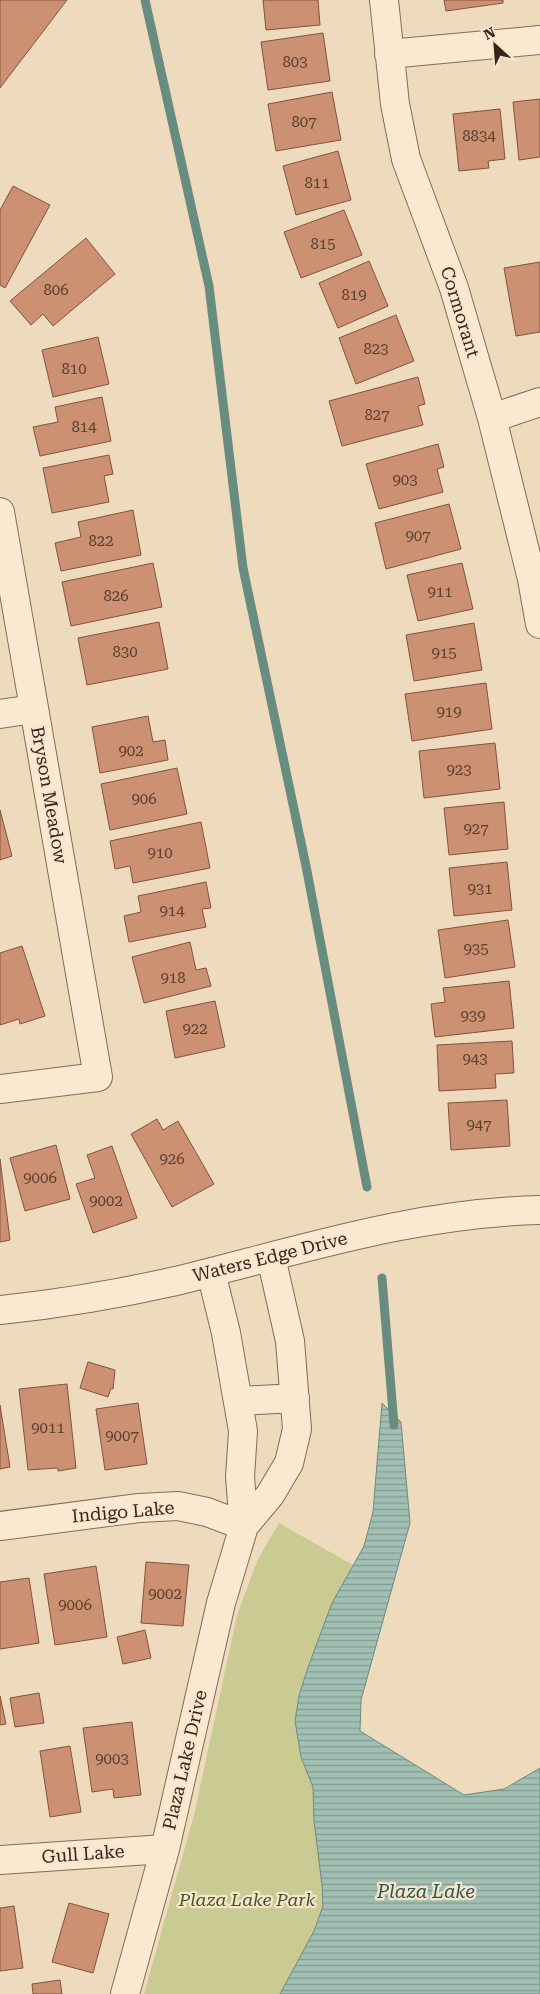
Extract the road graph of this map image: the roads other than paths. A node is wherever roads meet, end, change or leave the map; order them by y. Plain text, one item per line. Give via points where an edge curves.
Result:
1 (384, 0) edge
2 (540, 40) edge
3 (389, 54) junction
4 (540, 402) edge
5 (492, 418) junction
6 (0, 512) edge
7 (540, 624) edge
8 (34, 709) junction
9 (0, 714) edge
10 (0, 1089) edge
11 (540, 1210) edge
12 (271, 1257) junction
13 (211, 1272) junction
14 (0, 1310) edge
15 (295, 1398) junction
16 (238, 1402) junction
17 (0, 1526) edge
18 (244, 1526) junction
19 (165, 1849) junction
20 (0, 1860) edge
21 (125, 1994) edge

1 - 3 street, Cormorant
2 - 3 street
3 - 5 street, Cormorant via 406,159 454,288
4 - 5 street
5 - 7 street, Cormorant
6 - 8 street, Bryson Meadow
8 - 9 street
8 - 10 street, Bryson Meadow via 98,1077
11 - 12 street, Waters Edge Drive via 476,1214 388,1227
12 - 13 street, Waters Edge Drive
12 - 15 street, Plaza Lake Drive via 290,1341
13 - 14 street, Waters Edge Drive via 103,1295
13 - 16 street, Plaza Lake Drive
15 - 16 street
15 - 18 street, Plaza Lake Drive via 297,1429 289,1463 270,1495
16 - 18 street, Plaza Lake Drive via 243,1432 240,1477
17 - 18 street, Indigo Lake via 178,1506 207,1512
18 - 19 street, Plaza Lake Drive via 221,1603
19 - 20 street, Gull Lake
19 - 21 street, Plaza Lake Drive

